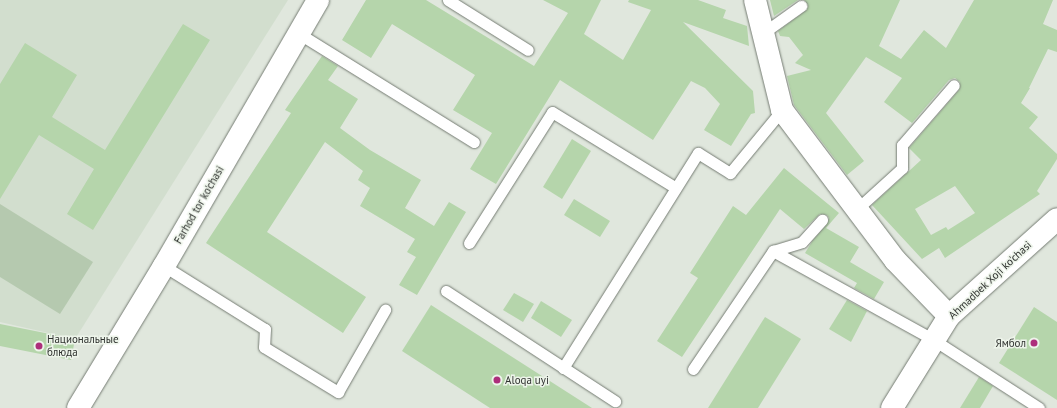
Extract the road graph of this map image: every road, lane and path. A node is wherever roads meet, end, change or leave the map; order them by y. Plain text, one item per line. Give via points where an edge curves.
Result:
1 (318, 0) edge
2 (448, 0) edge
3 (755, 0) edge
4 (801, 6) dead end
5 (298, 33) junction
6 (764, 33) junction
7 (528, 50) dead end
8 (954, 85) dead end
9 (782, 110) junction
10 (474, 142) dead end
11 (676, 188) junction
12 (857, 209) junction
13 (1057, 219) edge
14 (822, 220) dead end
15 (469, 243) dead end
16 (773, 251) junction
17 (164, 266) junction
18 (446, 291) dead end
19 (385, 310) dead end
20 (949, 316) junction
21 (934, 340) junction
22 (563, 368) junction
23 (694, 369) dead end
24 (615, 400) dead end
25 (78, 408) edge
26 (892, 408) edge
27 (1039, 408) edge

1 - 5 street, Farhod tor ko'chasi
2 - 7 lane
3 - 6 street
4 - 6 lane
5 - 10 lane
5 - 17 street, Farhod tor ko'chasi
6 - 9 street
8 - 12 lane via 902,145 902,168
9 - 11 lane via 730,173 698,153
9 - 12 street
11 - 15 lane via 552,112
11 - 22 lane
12 - 20 street via 895,260
13 - 20 street, Ahmadbek Xoji ko'chasi
14 - 16 lane via 802,242
16 - 21 lane
16 - 23 lane
17 - 19 lane via 266,329 264,347 338,392
17 - 25 street, Farhod tor ko'chasi
18 - 22 lane
20 - 21 street, Ahmadbek Xoji ko'chasi
21 - 26 street, Ahmadbek Xoji ko'chasi
21 - 27 lane
22 - 24 lane

